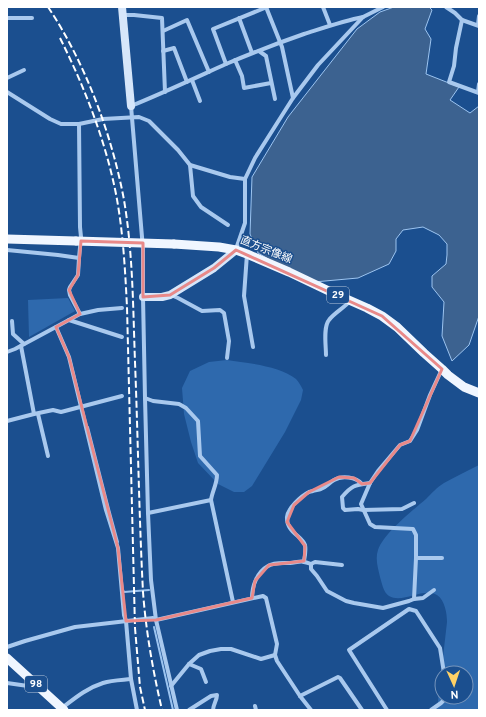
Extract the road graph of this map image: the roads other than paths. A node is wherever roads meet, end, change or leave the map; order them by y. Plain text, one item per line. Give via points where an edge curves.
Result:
1 (266, 7) edge
2 (323, 7) edge
3 (383, 7) edge
4 (446, 7) edge
5 (122, 11) edge
6 (479, 16) edge
7 (363, 17) junction
8 (7, 18) edge
9 (32, 18) dead end
10 (239, 18) junction
11 (462, 20) junction
12 (330, 25) junction
13 (478, 25) edge
14 (163, 31) junction
15 (280, 42) junction
16 (164, 51) junction
17 (259, 51) junction
18 (252, 53) junction
19 (235, 60) junction
20 (226, 64) junction
21 (24, 70) dead end
22 (209, 72) junction
23 (7, 78) edge
24 (192, 80) junction
25 (187, 82) junction
26 (271, 83) junction
27 (479, 84) edge
28 (7, 92) edge
29 (165, 92) junction
30 (478, 93) edge
31 (293, 98) junction
32 (274, 99) dead end
33 (200, 101) dead end
34 (131, 106) junction
35 (131, 116) junction
36 (79, 124) junction
37 (190, 165) junction
38 (245, 179) junction
39 (228, 225) dead end
40 (7, 238) edge
41 (7, 250) edge
42 (236, 250) junction
43 (247, 254) junction
44 (79, 258) junction
45 (170, 294) junction
46 (143, 297) junction
47 (350, 300) junction
48 (122, 308) dead end
49 (80, 314) junction
50 (12, 320) dead end
51 (69, 320) junction
52 (56, 327) junction
53 (122, 337) dead end
54 (23, 345) junction
55 (253, 347) dead end
56 (7, 352) edge
57 (326, 355) dead end
58 (227, 358) dead end
59 (442, 369) junction
60 (479, 393) edge
61 (122, 396) dead end
62 (145, 398) junction
63 (81, 406) junction
64 (36, 414) junction
65 (7, 421) edge
66 (48, 456) dead end
67 (370, 483) junction
68 (362, 484) junction
69 (211, 500) junction
70 (414, 503) dead end
71 (363, 510) junction
72 (148, 514) junction
73 (416, 558) junction
74 (442, 558) dead end
75 (304, 561) junction
76 (310, 564) junction
77 (342, 565) dead end
78 (434, 590) dead end
79 (252, 598) junction
80 (414, 598) junction
81 (233, 602) junction
82 (156, 620) junction
83 (126, 621) junction
84 (7, 647) edge
85 (275, 655) junction
86 (7, 658) edge
87 (189, 664) junction
88 (443, 665) edge
89 (131, 679) junction
90 (206, 682) dead end
91 (7, 683) edge
92 (171, 686) junction
93 (39, 687) junction
94 (300, 696) junction
95 (63, 709) edge
96 (137, 710) edge
97 (177, 710) edge
98 (189, 710) edge
99 (213, 710) edge
100 (311, 710) edge
101 (362, 710) edge
102 (387, 710) edge

1 - 10 street
1 - 15 street
2 - 12 street
3 - 7 street
4 - 11 street
5 - 14 street via 162,18
5 - 34 street
6 - 13 street
7 - 12 street
7 - 31 street via 318,65
8 - 9 street
10 - 18 street
10 - 20 street via 213,29
11 - 13 street
11 - 30 street via 449,82
12 - 15 street
14 - 16 street
14 - 22 street via 187,20
15 - 17 street
15 - 31 street
16 - 25 street via 174,48
16 - 29 street
17 - 18 street
17 - 26 street via 266,56
18 - 19 street
19 - 20 street
19 - 26 street via 244,88
20 - 22 street
21 - 23 street
22 - 24 street
24 - 25 street
24 - 33 street
25 - 29 street
26 - 32 street
27 - 30 street
28 - 36 street via 61,124
29 - 34 street
31 - 38 street via 266,139
34 - 35 street
35 - 36 street
35 - 37 street via 149,121
35 - 46 street via 143,249
36 - 44 street via 82,237
37 - 38 street
37 - 39 street via 194,196 201,207
38 - 42 street via 245,222
40 - 42 main road, 直方宗像線 / 29, bridge via 174,244
41 - 44 street
42 - 43 main road, 直方宗像線 / 29
42 - 45 street via 214,268
43 - 47 main road, 直方宗像線 / 29
43 - 55 street via 244,296
44 - 49 street via 78,275 69,290
45 - 46 street via 162,297
45 - 58 street via 202,311 220,310 224,313 229,340
46 - 62 street
47 - 57 street via 326,326
47 - 59 main road, 直方宗像線 / 29 via 382,316 397,327
48 - 49 street
49 - 51 street
50 - 54 street via 13,334
51 - 52 street
51 - 53 street
52 - 54 street
52 - 63 street via 70,357
54 - 56 street
54 - 64 street
59 - 60 main road, 直方宗像線 / 29 via 464,386
59 - 67 street via 410,441 400,445
61 - 63 street
62 - 69 street via 179,404 198,421 200,456 218,476
62 - 72 street
63 - 64 street via 62,412 54,410
63 - 83 street via 106,510 118,548
64 - 65 street
64 - 66 street
67 - 68 street
67 - 71 street via 361,504
68 - 71 street via 352,486 342,497 345,510
68 - 75 street via 354,478 339,477 321,489 309,492 294,505 287,522 305,546
69 - 72 street
69 - 81 street
70 - 71 street via 402,509
71 - 73 street via 370,524 375,527 413,529 416,535
72 - 82 street
73 - 74 street
73 - 80 street
75 - 76 street
75 - 79 street via 269,565 260,572 255,581
76 - 77 street via 315,562
76 - 80 street via 327,591 354,604 383,608
78 - 80 street via 423,598
79 - 81 street
79 - 85 street via 266,598 277,644
81 - 82 street
82 - 83 street via 153,618
82 - 92 street
83 - 84 street via 74,627
83 - 89 street
85 - 87 street via 261,659 231,649 221,649 199,655
85 - 94 street
86 - 93 main road, 98
87 - 90 street via 201,669
87 - 92 street
88 - 102 street via 440,648 416,611 409,609 349,650
89 - 95 street via 115,680 92,687
89 - 96 street
91 - 93 street
92 - 97 street
93 - 95 main road, 98
94 - 100 street
94 - 101 street via 338,677
98 - 99 street via 217,695

